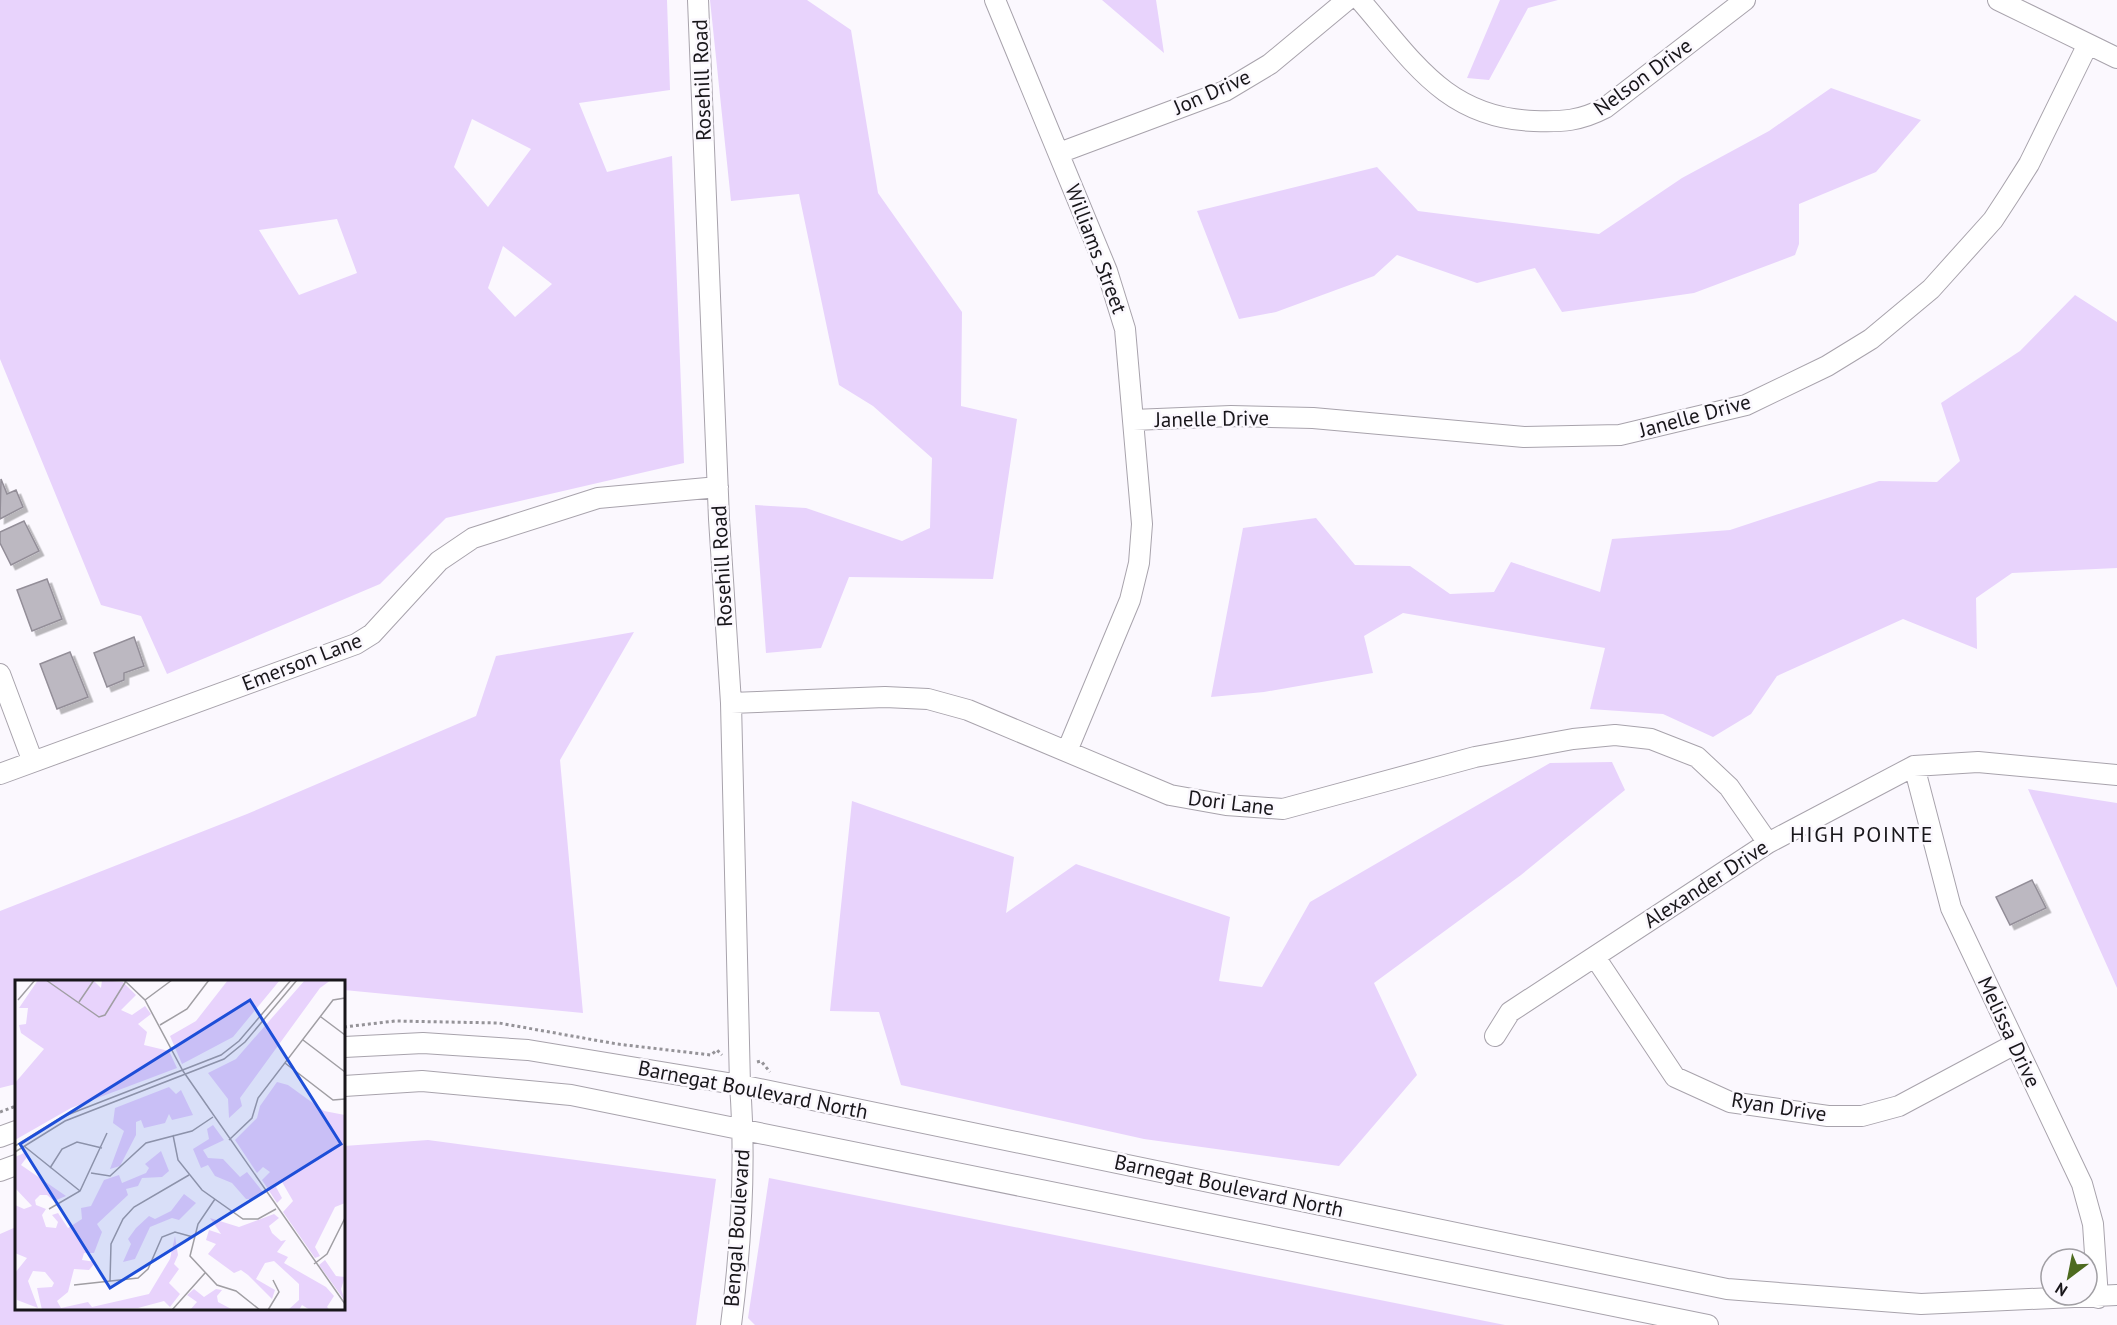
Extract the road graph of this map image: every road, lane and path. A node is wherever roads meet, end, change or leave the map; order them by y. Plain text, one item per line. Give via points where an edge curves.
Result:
1 (698, 0) edge
2 (995, 0) edge
3 (1347, 0) edge
4 (1360, 0) edge
5 (1745, 0) edge
6 (1998, 0) edge
7 (2088, 44) junction
8 (2117, 58) edge
9 (1059, 153) junction
10 (1133, 420) junction
11 (718, 487) junction
12 (0, 674) edge
13 (731, 703) junction
14 (1067, 751) junction
15 (33, 762) junction
16 (1914, 766) junction
17 (0, 774) edge
18 (2117, 776) edge
19 (1768, 843) junction
20 (1594, 957) junction
21 (1495, 1036) dead end
22 (2015, 1044) junction
23 (345, 1047) edge
24 (694, 1051) dead end
25 (707, 1054) junction
26 (722, 1055) dead end
27 (710, 1063) dead end
28 (740, 1085) junction
29 (345, 1086) edge
30 (15, 1106) edge
31 (0, 1112) edge
32 (15, 1131) edge
33 (744, 1131) junction
34 (0, 1137) edge
35 (15, 1165) edge
36 (0, 1171) edge
37 (2107, 1297) edge
38 (731, 1325) edge
39 (1708, 1325) edge

1 - 11 street, Rosehill Road
2 - 9 street, Williams Street
3 - 9 street, Jon Drive via 1270,64 1225,91
4 - 5 street, Nelson Drive via 1431,82 1454,99 1479,112 1508,120 1561,122 1584,119 1605,108
6 - 7 street
7 - 8 street
7 - 10 street, Janelle Drive via 2029,164 2010,194 1931,289 1870,339 1806,377 1746,405 1620,435 1524,436 1313,418
9 - 10 street, Williams Street via 1119,302
10 - 14 street, Williams Street via 1142,524 1139,563 1130,600
11 - 13 street, Rosehill Road
11 - 15 street, Emerson Lane via 598,498 473,538 439,561 372,634 356,644
12 - 15 street
13 - 14 street, Dori Lane via 928,699 968,710
13 - 28 street, Rosehill Road
14 - 19 street, Dori Lane via 1170,795 1226,805 1283,809 1475,757 1616,735 1651,740 1697,757 1729,787
15 - 17 street, Emerson Lane
16 - 18 street, Alexander Drive via 1978,762
16 - 19 street, Alexander Drive
16 - 22 street, Melissa Drive via 1951,908
19 - 20 street, Alexander Drive
20 - 21 street, Alexander Drive via 1510,1012
20 - 22 street, Ryan Drive via 1675,1077 1730,1102 1828,1116 1862,1116 1899,1106
22 - 37 street, Melissa Drive via 2082,1184
23 - 28 street, Barnegat Boulevard North via 423,1043 528,1050
24 - 25 path
25 - 26 path via 717,1050
25 - 27 path
28 - 33 street, Rosehill Road
28 - 37 street, Barnegat Boulevard North via 1727,1289 1921,1304
29 - 33 street, Barnegat Boulevard North via 422,1081 571,1095
30 - 31 path
32 - 34 street
33 - 38 street, Bengal Boulevard
33 - 39 street, Barnegat Boulevard North
35 - 36 street

